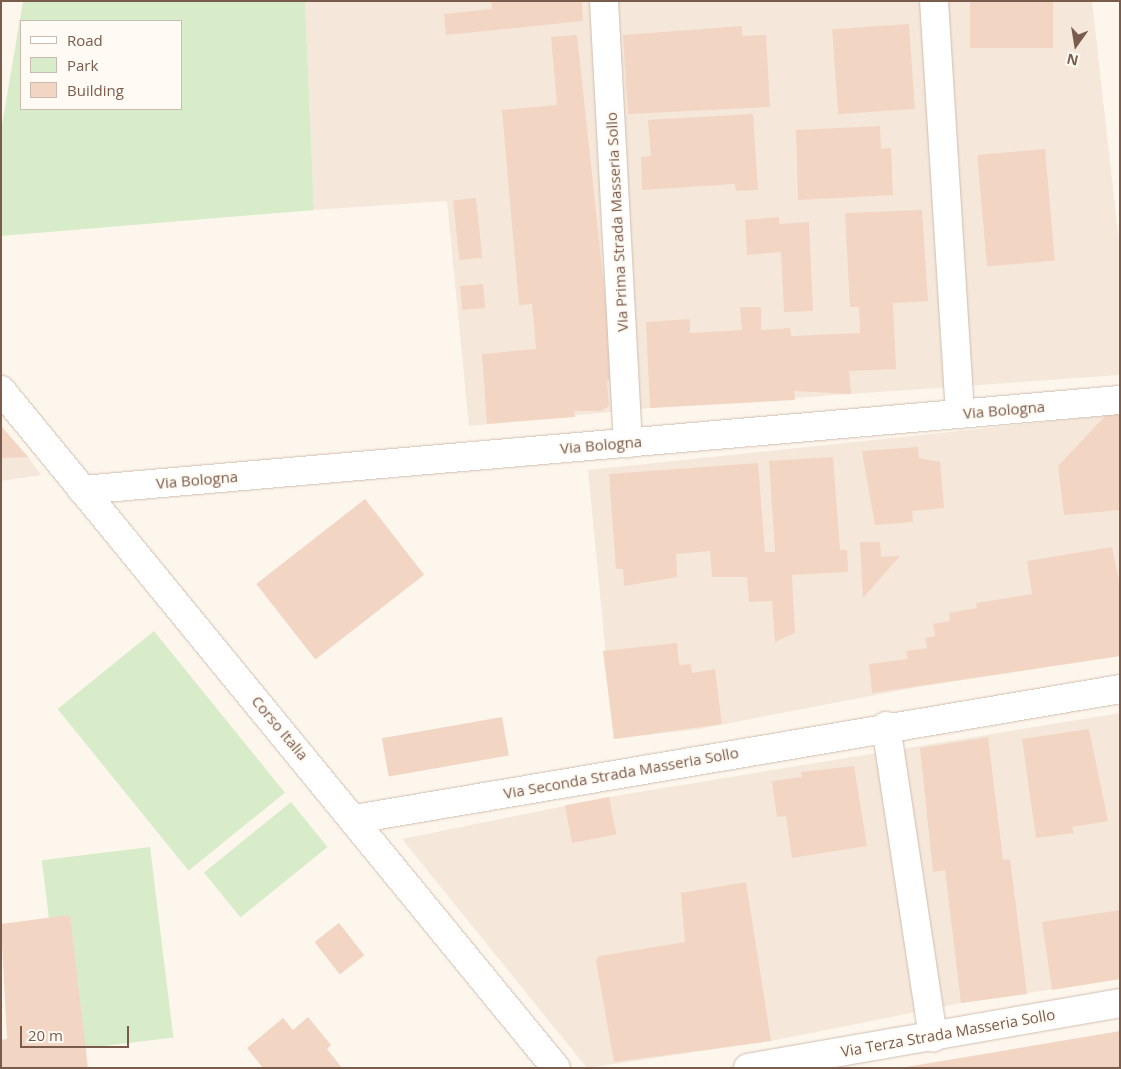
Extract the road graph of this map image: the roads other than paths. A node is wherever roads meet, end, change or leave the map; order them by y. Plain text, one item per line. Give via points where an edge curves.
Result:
1 (604, 1) edge
2 (934, 1) edge
3 (1, 390) edge
4 (1120, 400) edge
5 (960, 414) junction
6 (628, 442) junction
7 (82, 490) junction
8 (1120, 689) edge
9 (886, 726) junction
10 (355, 819) junction
11 (1120, 1003) edge
12 (933, 1037) junction
13 (556, 1068) edge
14 (748, 1068) edge

1 - 6 street, Via Prima Strada Masseria Sollo
2 - 5 street
3 - 7 street, Corso Italia
4 - 5 street, Via Bologna
5 - 6 street, Via Bologna
6 - 7 street, Via Bologna
7 - 10 street, Corso Italia
8 - 9 street, Via Seconda Strada Masseria Sollo
9 - 10 street, Via Seconda Strada Masseria Sollo
9 - 12 street
10 - 13 street, Corso Italia
11 - 12 street, Via Terza Strada Masseria Sollo
12 - 14 street, Via Terza Strada Masseria Sollo

